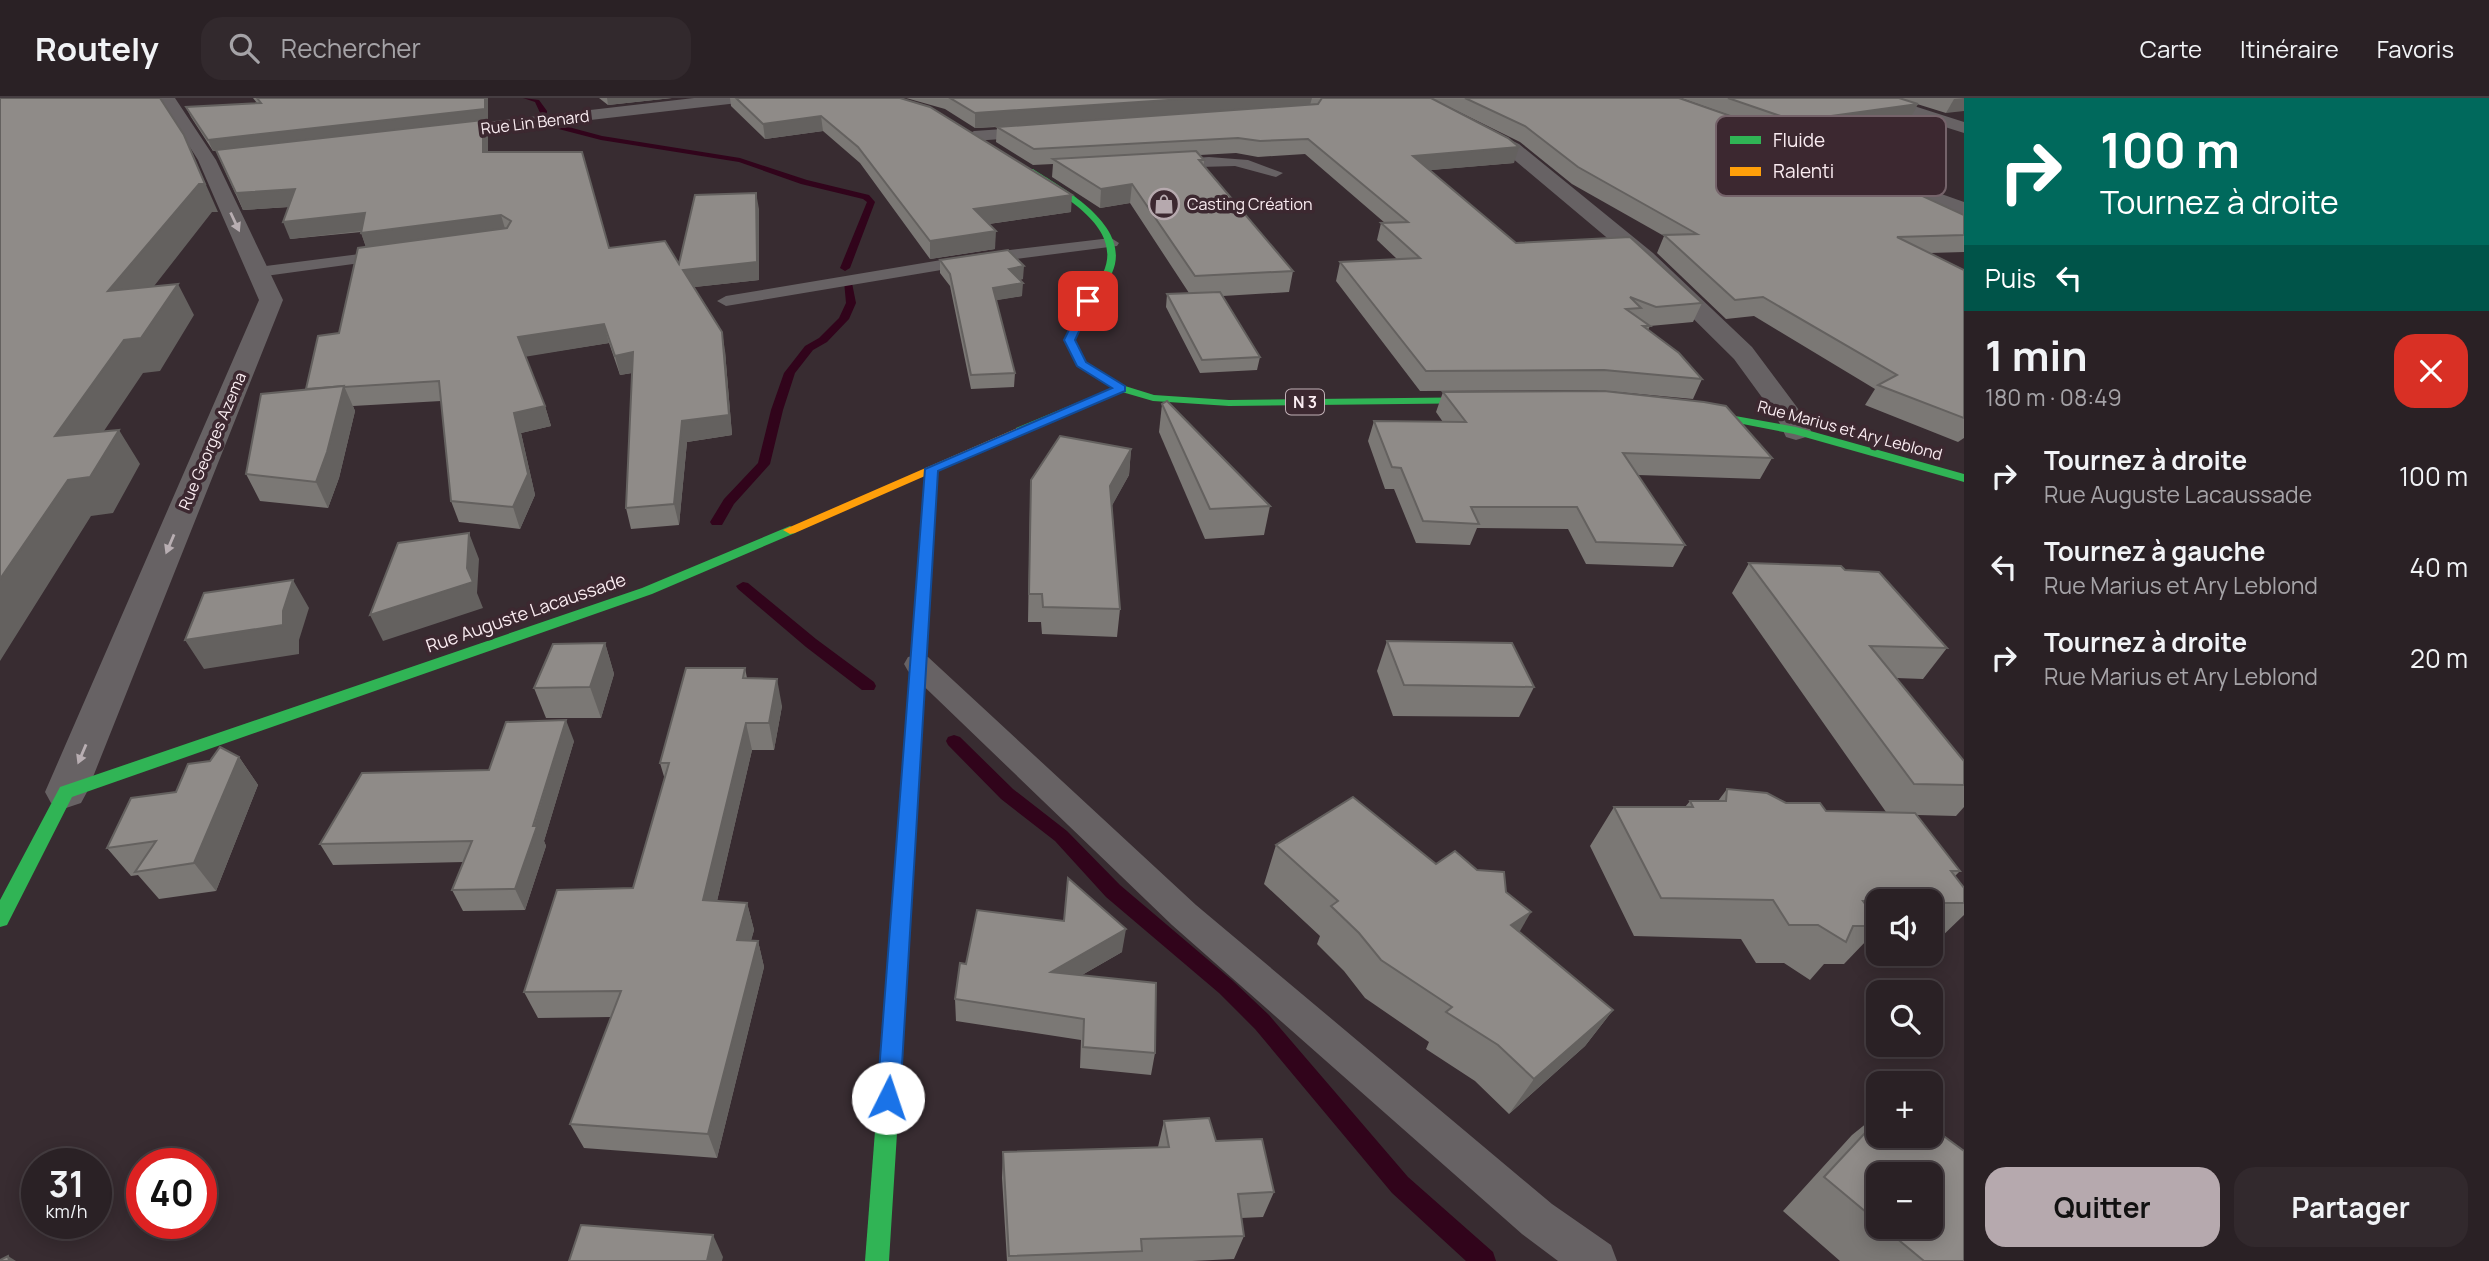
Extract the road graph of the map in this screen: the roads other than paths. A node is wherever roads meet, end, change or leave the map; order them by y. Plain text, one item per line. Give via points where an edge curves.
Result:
1 (167, 98) edge
2 (738, 98) edge
3 (1412, 98) edge
4 (1872, 98) edge
5 (1927, 116) edge
6 (1946, 122) edge
7 (957, 125) edge
8 (1964, 128) edge
9 (1072, 129) edge
10 (411, 136) edge
11 (974, 136) junction
12 (997, 150) edge
13 (1154, 165) edge
14 (1025, 169) joint
15 (1058, 170) edge
16 (1276, 173) dead end
17 (1928, 196) edge
18 (1964, 209) edge
19 (1111, 243) junction
20 (409, 252) edge
21 (258, 272) junction
22 (726, 301) dead end
23 (1121, 388) junction
24 (1506, 400) edge
25 (1670, 409) edge
26 (1796, 430) junction
27 (932, 469) junction
28 (1964, 478) edge
29 (918, 664) junction
30 (66, 792) junction
31 (0, 919) edge
32 (877, 1261) edge
33 (1595, 1261) edge

1 -> 21 street, Rue Georges Azema via 213,159
2 - 10 street, Rue Lin Benard
3 - 26 street via 1511,148 1645,258 1743,354
4 - 5 street
6 - 8 street
7 - 11 street
9 - 11 street
11 - 12 street
13 - 16 lane via 1236,160
14 - 15 lane
14 - 19 street via 1089,212
17 - 18 street
19 - 22 lane via 977,259
19 - 23 street, N 3 via 1111,267 1070,340 1081,364
20 - 21 lane
21 -> 30 street, Rue Georges Azema via 271,300
23 - 24 street, N 3 via 1153,398 1228,403
23 - 27 street, Rue Auguste Lacaussade
25 - 26 street, Rue Marius et Ary Leblond
26 - 28 street, Rue Marius et Ary Leblond
27 - 29 street
27 - 30 street, Rue Auguste Lacaussade via 647,591
29 - 32 street
29 - 33 lane via 1184,915 1537,1219
30 - 31 street

